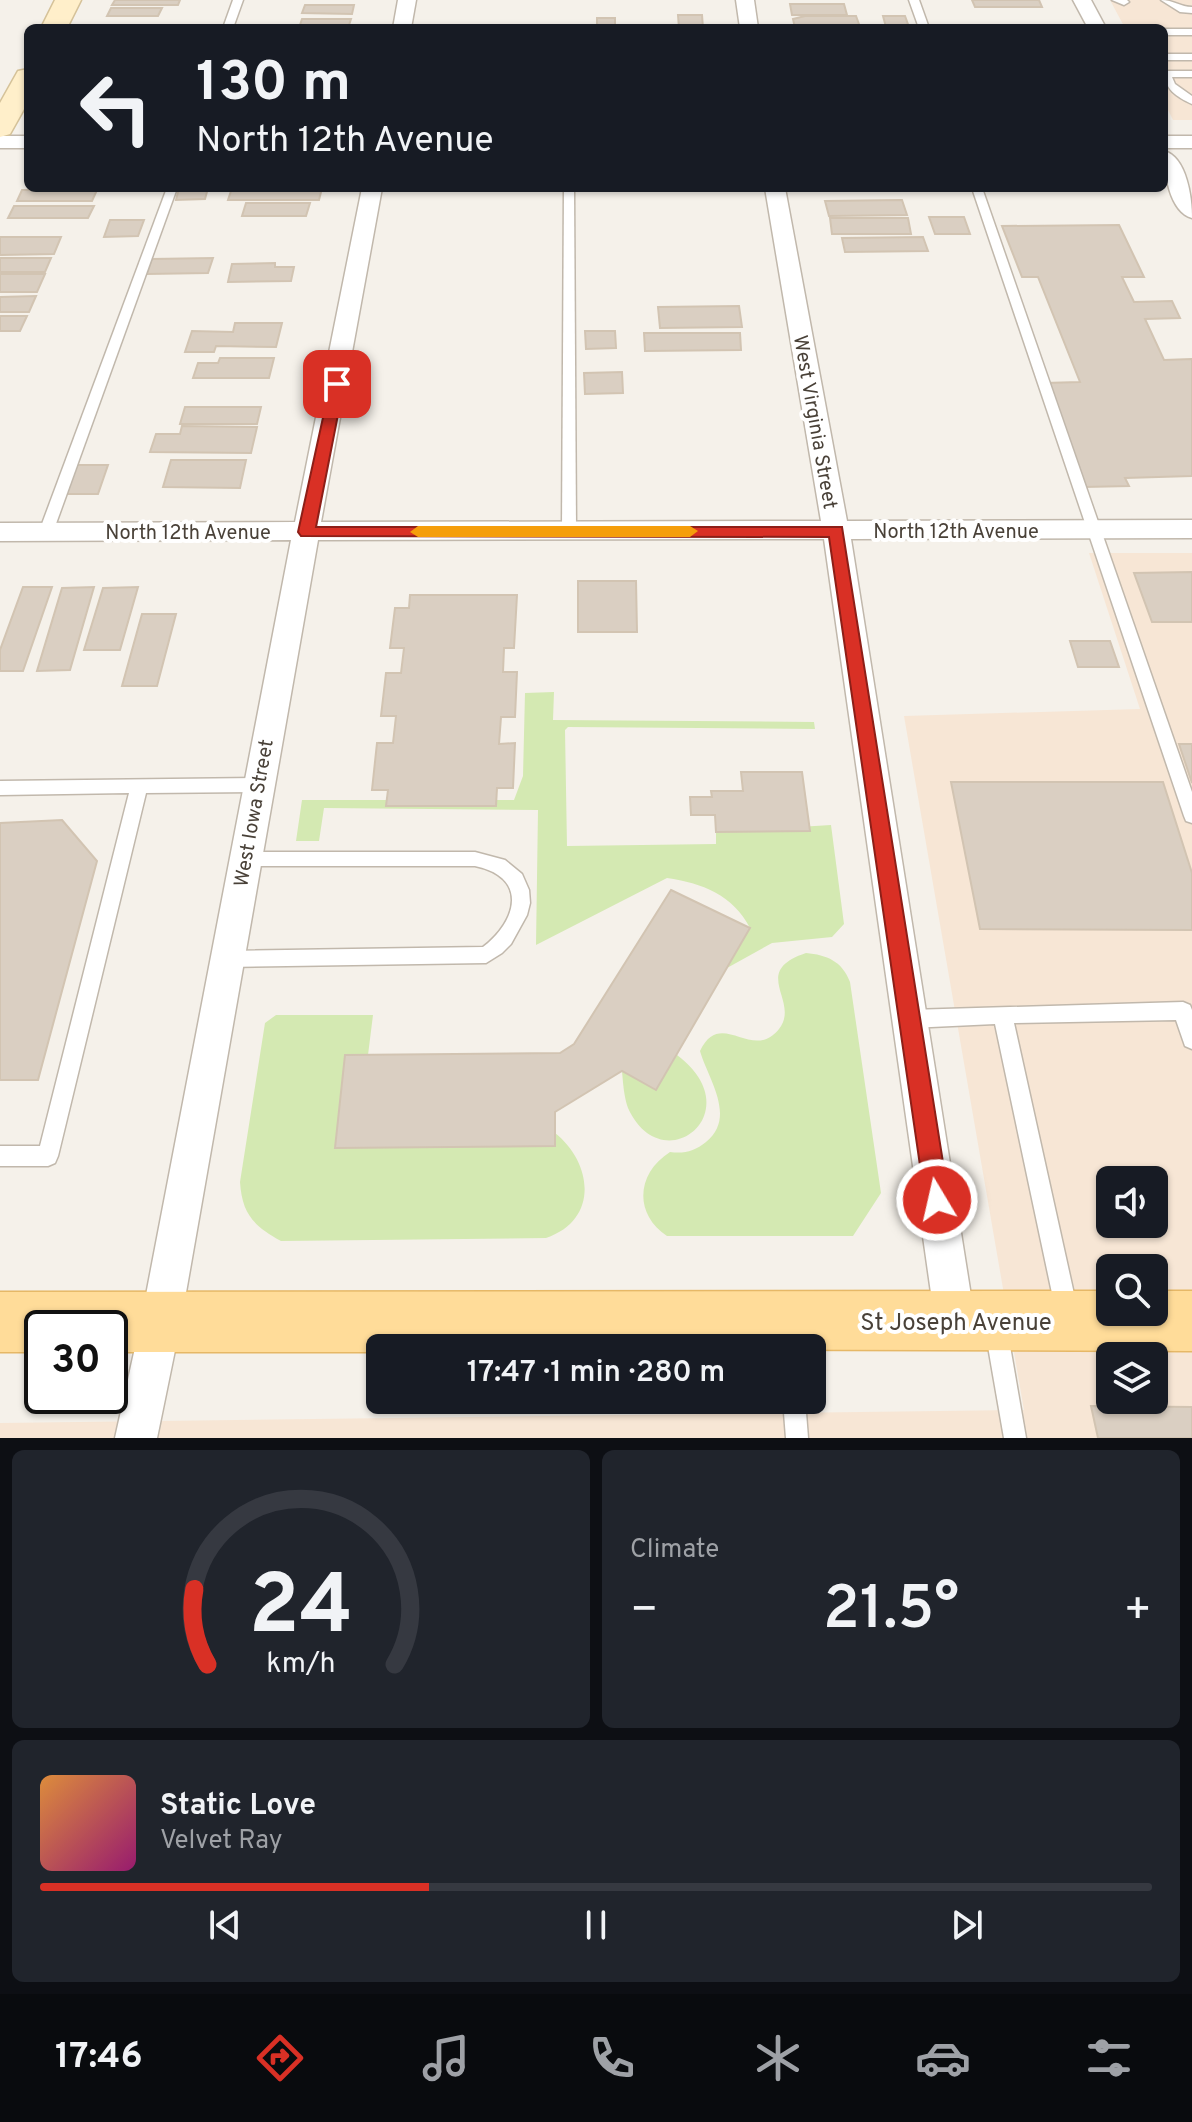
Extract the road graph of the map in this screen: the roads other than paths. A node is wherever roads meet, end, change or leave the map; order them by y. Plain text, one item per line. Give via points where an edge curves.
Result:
1 (68, 0) edge
2 (238, 0) edge
3 (407, 0) edge
4 (745, 0) edge
5 (914, 0) edge
6 (1082, 0) edge
7 (1161, 1) edge
8 (1192, 10) edge
9 (56, 24) edge
10 (229, 24) edge
11 (403, 24) edge
12 (748, 24) edge
13 (923, 24) edge
14 (1095, 24) edge
15 (1168, 32) edge
16 (1192, 32) edge
17 (1168, 57) edge
18 (1192, 57) edge
19 (1168, 74) edge
20 (1192, 74) edge
21 (1168, 80) edge
22 (24, 84) edge
23 (1192, 101) edge
24 (0, 128) edge
25 (0, 142) edge
26 (24, 142) edge
27 (1168, 142) edge
28 (1192, 142) edge
29 (1168, 165) edge
30 (171, 192) edge
31 (371, 192) edge
32 (569, 192) edge
33 (776, 192) edge
34 (978, 192) edge
35 (1192, 212) edge
36 (1192, 529) edge
37 (1095, 530) junction
38 (569, 531) junction
39 (836, 531) junction
40 (0, 532) edge
41 (46, 532) junction
42 (306, 532) junction
43 (258, 785) junction
44 (139, 787) junction
45 (0, 788) edge
46 (1192, 816) edge
47 (245, 859) junction
48 (227, 959) junction
49 (1188, 1011) edge
50 (1003, 1015) junction
51 (910, 1019) junction
52 (1192, 1040) edge
53 (0, 1156) edge
54 (161, 1321) junction
55 (975, 1321) junction
56 (1069, 1321) junction
57 (1192, 1321) edge
58 (0, 1322) edge
59 (744, 1334) edge
60 (803, 1334) edge
61 (795, 1414) edge
62 (136, 1438) edge
63 (797, 1438) edge
64 (1015, 1438) edge

1 - 9 main road
2 - 10 lane
3 - 11 street
4 - 12 street
5 - 13 lane
6 - 14 street
7 - 8 lane
15 - 16 lane
17 - 18 lane
19 - 20 lane
21 - 23 lane
22 - 24 main road
25 - 26 street
27 - 28 street
29 - 35 street
30 - 41 lane
31 - 42 street, West Iowa Street
32 - 38 lane
33 - 39 street, West Virginia Street
34 - 37 lane
36 - 37 street, North 12th Avenue
37 - 39 street, North 12th Avenue
37 - 46 lane
38 - 39 street, North 12th Avenue
38 - 42 street, North 12th Avenue
39 - 51 street, West Virginia Street
40 - 41 street, North 12th Avenue
41 - 42 street, North 12th Avenue
42 - 43 street, West Iowa Street
43 - 44 lane
43 - 47 street, West Iowa Street
44 - 45 lane
44 - 53 lane via 48,1156
47 - 48 street, West Iowa Street
47 - 48 lane via 475,859 508,870 519,887 521,908 500,947 473,958
48 - 54 street, West Iowa Street
49 - 50 lane
49 - 52 lane
50 - 51 lane
50 - 56 lane
51 - 55 street, West Virginia Street
54 - 58 main road, St Joseph Avenue
54 - 59 main road, St Joseph Avenue
54 - 62 street, West Iowa Street
55 - 56 main road, St Joseph Avenue
55 - 60 main road, St Joseph Avenue
55 - 64 lane
56 - 57 main road, St Joseph Avenue
61 - 63 lane

